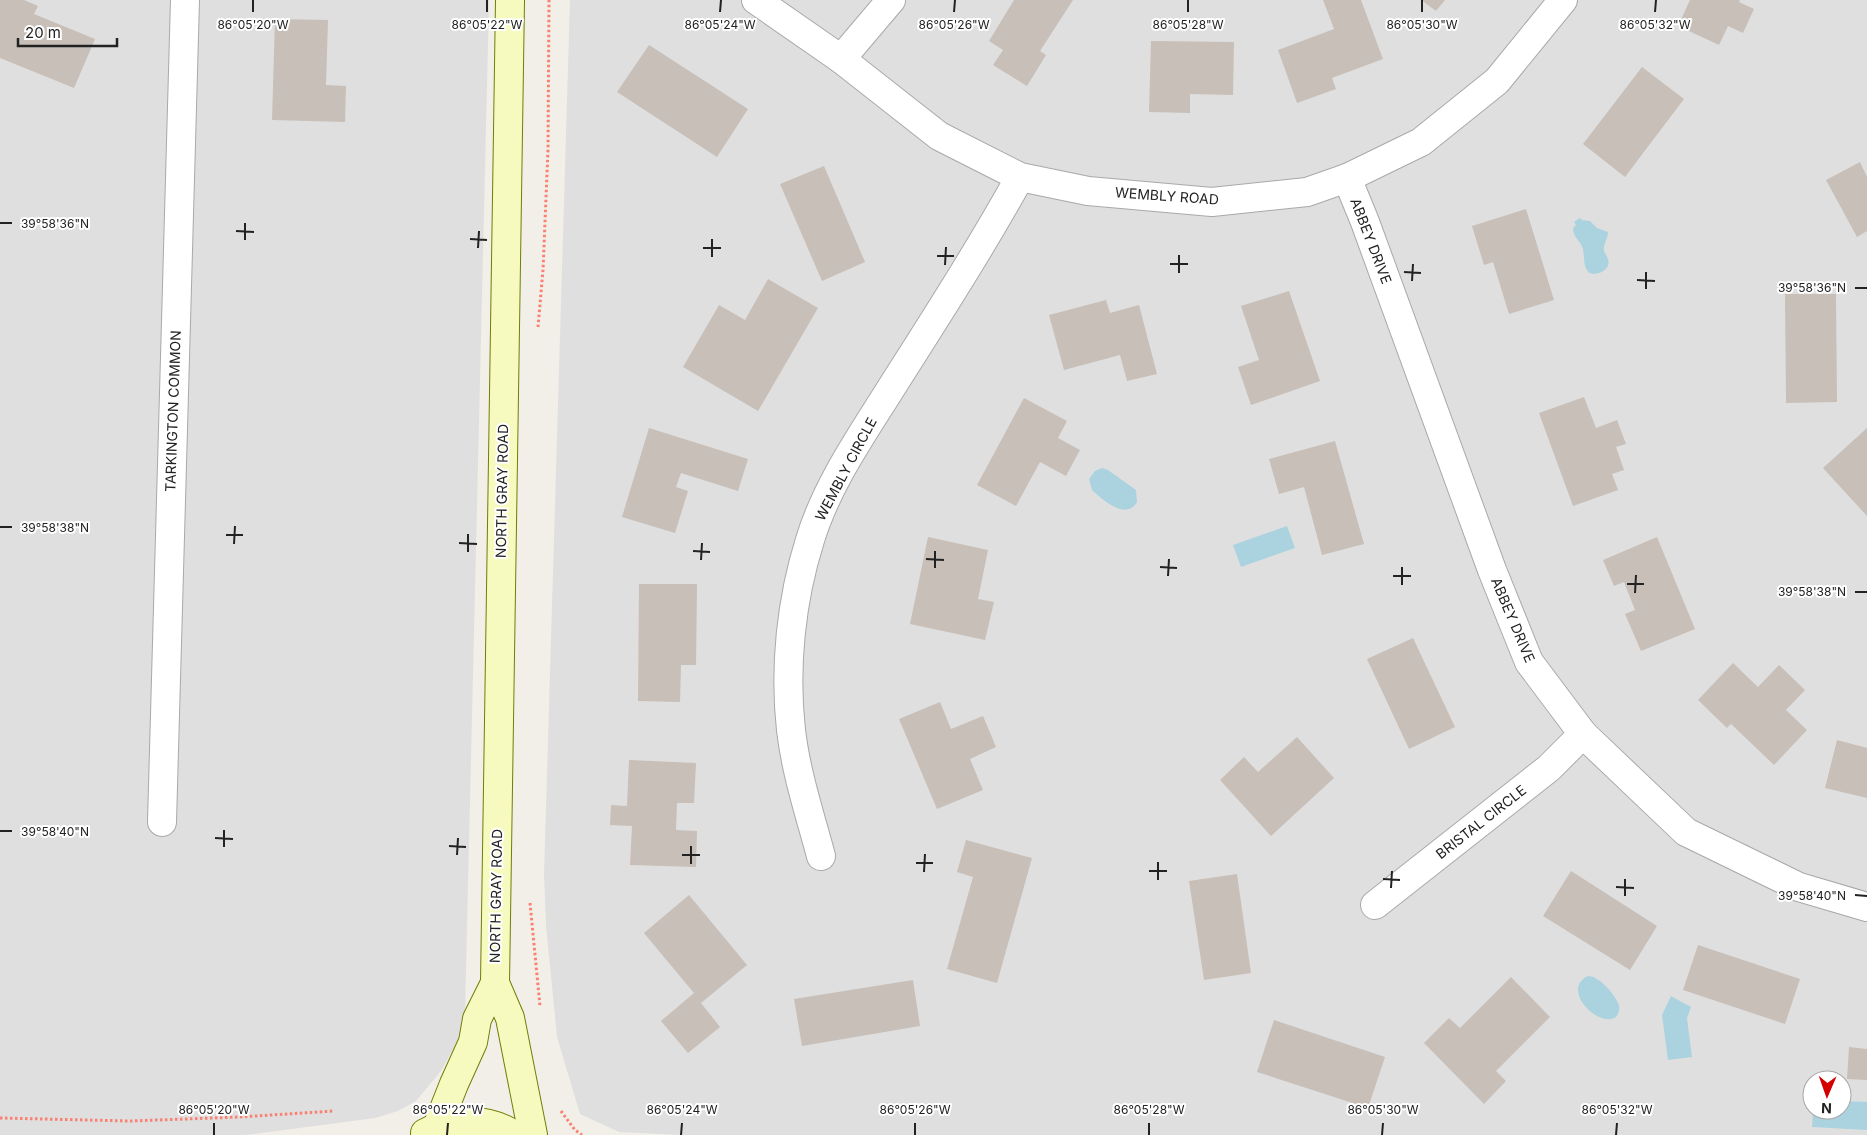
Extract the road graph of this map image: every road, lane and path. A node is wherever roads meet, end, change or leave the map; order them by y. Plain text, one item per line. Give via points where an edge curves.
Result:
1 (184, 0) edge
2 (510, 0) edge
3 (756, 0) edge
4 (890, 0) edge
5 (1563, 0) edge
6 (841, 60) junction
7 (1020, 177) junction
8 (1347, 178) junction
9 (1583, 734) junction
10 (162, 822) dead end
11 (820, 856) dead end
12 (1375, 905) dead end
13 (1867, 907) edge
14 (496, 983) junction
15 (334, 1111) dead end
16 (0, 1118) edge
17 (424, 1132) edge
18 (514, 1135) edge
19 (534, 1135) edge

1 - 10 street, TARKINGTON COMMON
2 - 14 street, NORTH GRAY ROAD
3 - 6 street, WEMBLY ROAD
4 - 6 street
5 - 8 street, WEMBLY ROAD via 1497,81 1422,142
6 - 7 street, WEMBLY ROAD via 939,136
7 - 8 street, WEMBLY ROAD via 1088,191 1212,202 1306,192
7 - 11 street, WEMBLY CIRCLE via 857,444 824,504 810,540 792,622 789,696 791,731
8 - 9 street, ABBEY DRIVE via 1529,662
9 - 12 street, BRISTAL CIRCLE via 1549,768
9 - 13 street, ABBEY DRIVE via 1686,832 1798,887
14 - 17 street, NORTH GRAY ROAD via 477,1019 473,1042 454,1084
14 - 19 street, NORTH GRAY ROAD via 510,1018
15 - 16 path via 130,1121
17 - 18 street via 456,1122 476,1122 494,1125

